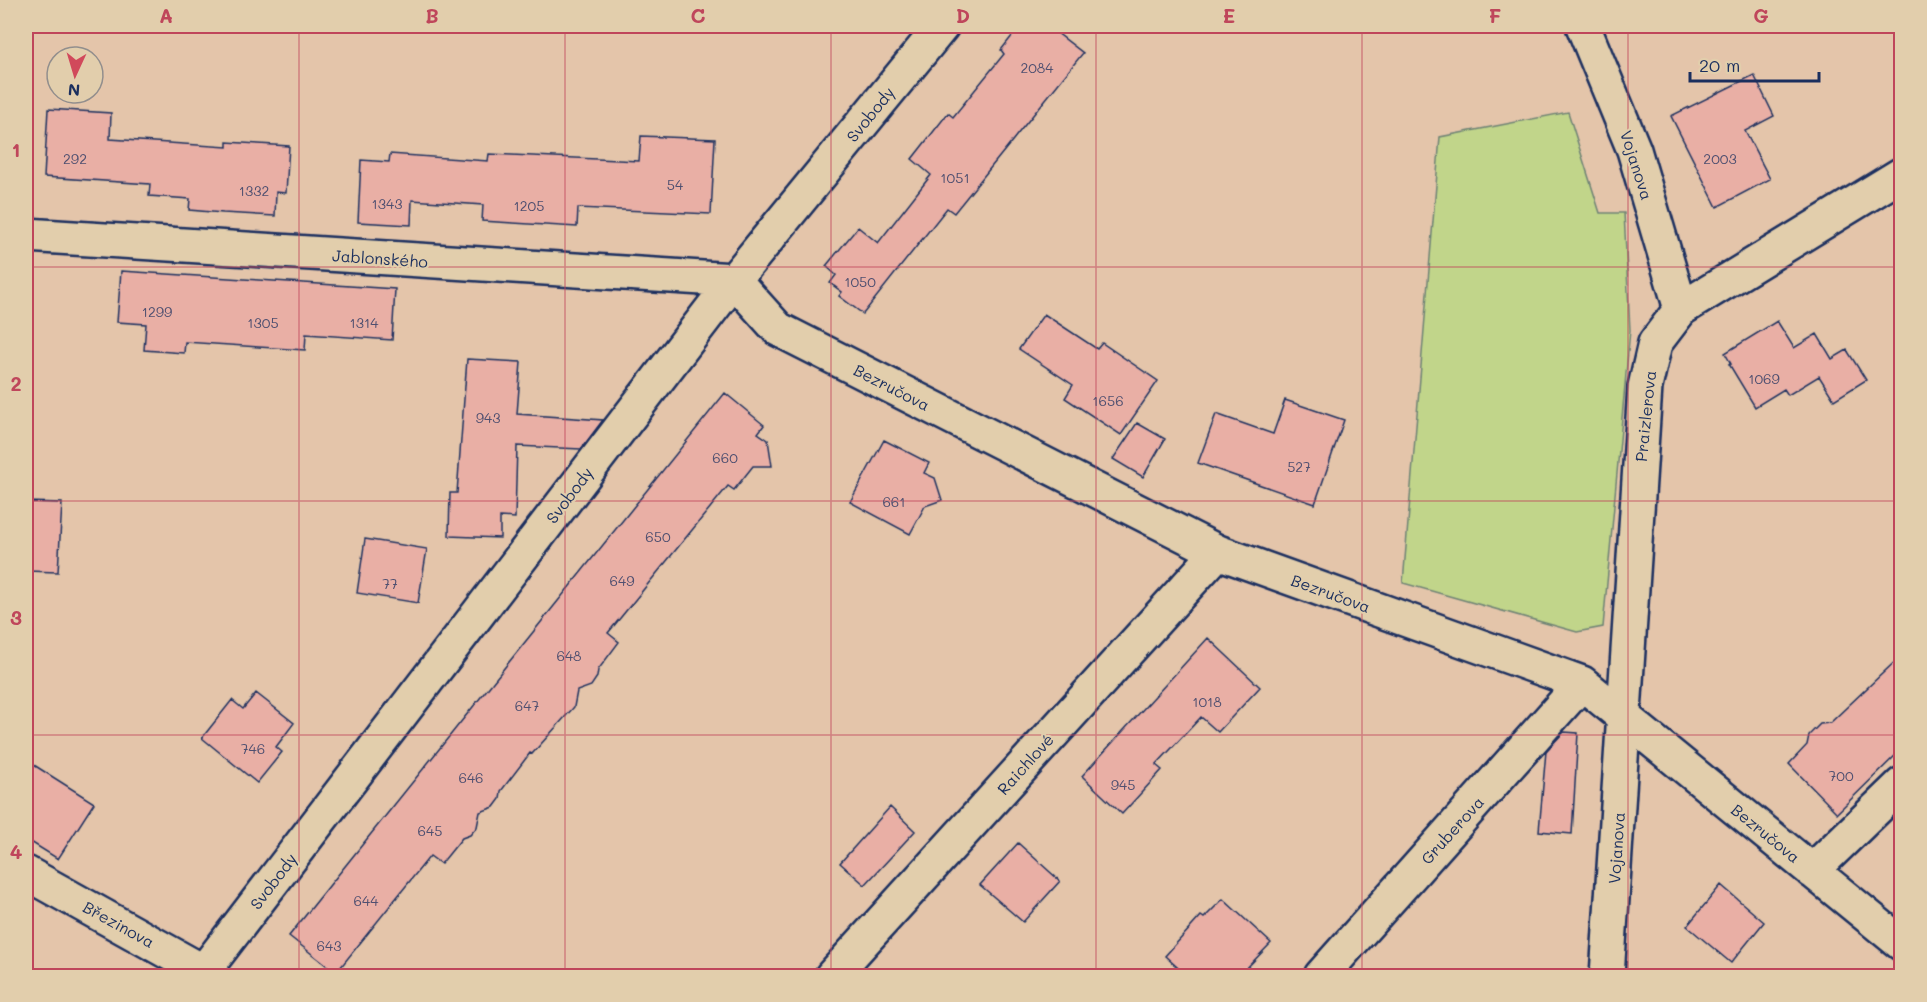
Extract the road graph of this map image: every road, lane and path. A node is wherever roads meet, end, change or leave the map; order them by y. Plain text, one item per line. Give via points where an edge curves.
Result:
1 (942, 26) edge
2 (1583, 26) edge
3 (1902, 174) edge
4 (26, 235) edge
5 (734, 280) junction
6 (1681, 309) junction
7 (1218, 552) junction
8 (1582, 683) junction
9 (1624, 719) junction
10 (1902, 784) edge
11 (1812, 872) junction
12 (26, 873) edge
13 (1902, 944) edge
14 (208, 974) edge
15 (832, 976) edge
16 (1321, 976) edge
17 (1607, 976) edge

1 - 5 street, Svobody
2 - 6 street, Vojanova via 1634,150
3 - 6 street, Praizlerova
4 - 5 street, Jablonského
5 - 7 street, Bezručova via 778,329
5 - 14 street, Svobody
6 - 9 street, Praizlerova via 1656,343 1645,387
7 - 8 street, Bezručova
7 - 15 street, Raichlové
8 - 9 street, Bezručova
8 - 16 street, Gruberova
9 - 11 street, Bezručova
9 - 17 street, Vojanova
10 - 11 street
11 - 13 street, Bezručova
12 - 14 street, Březinova

